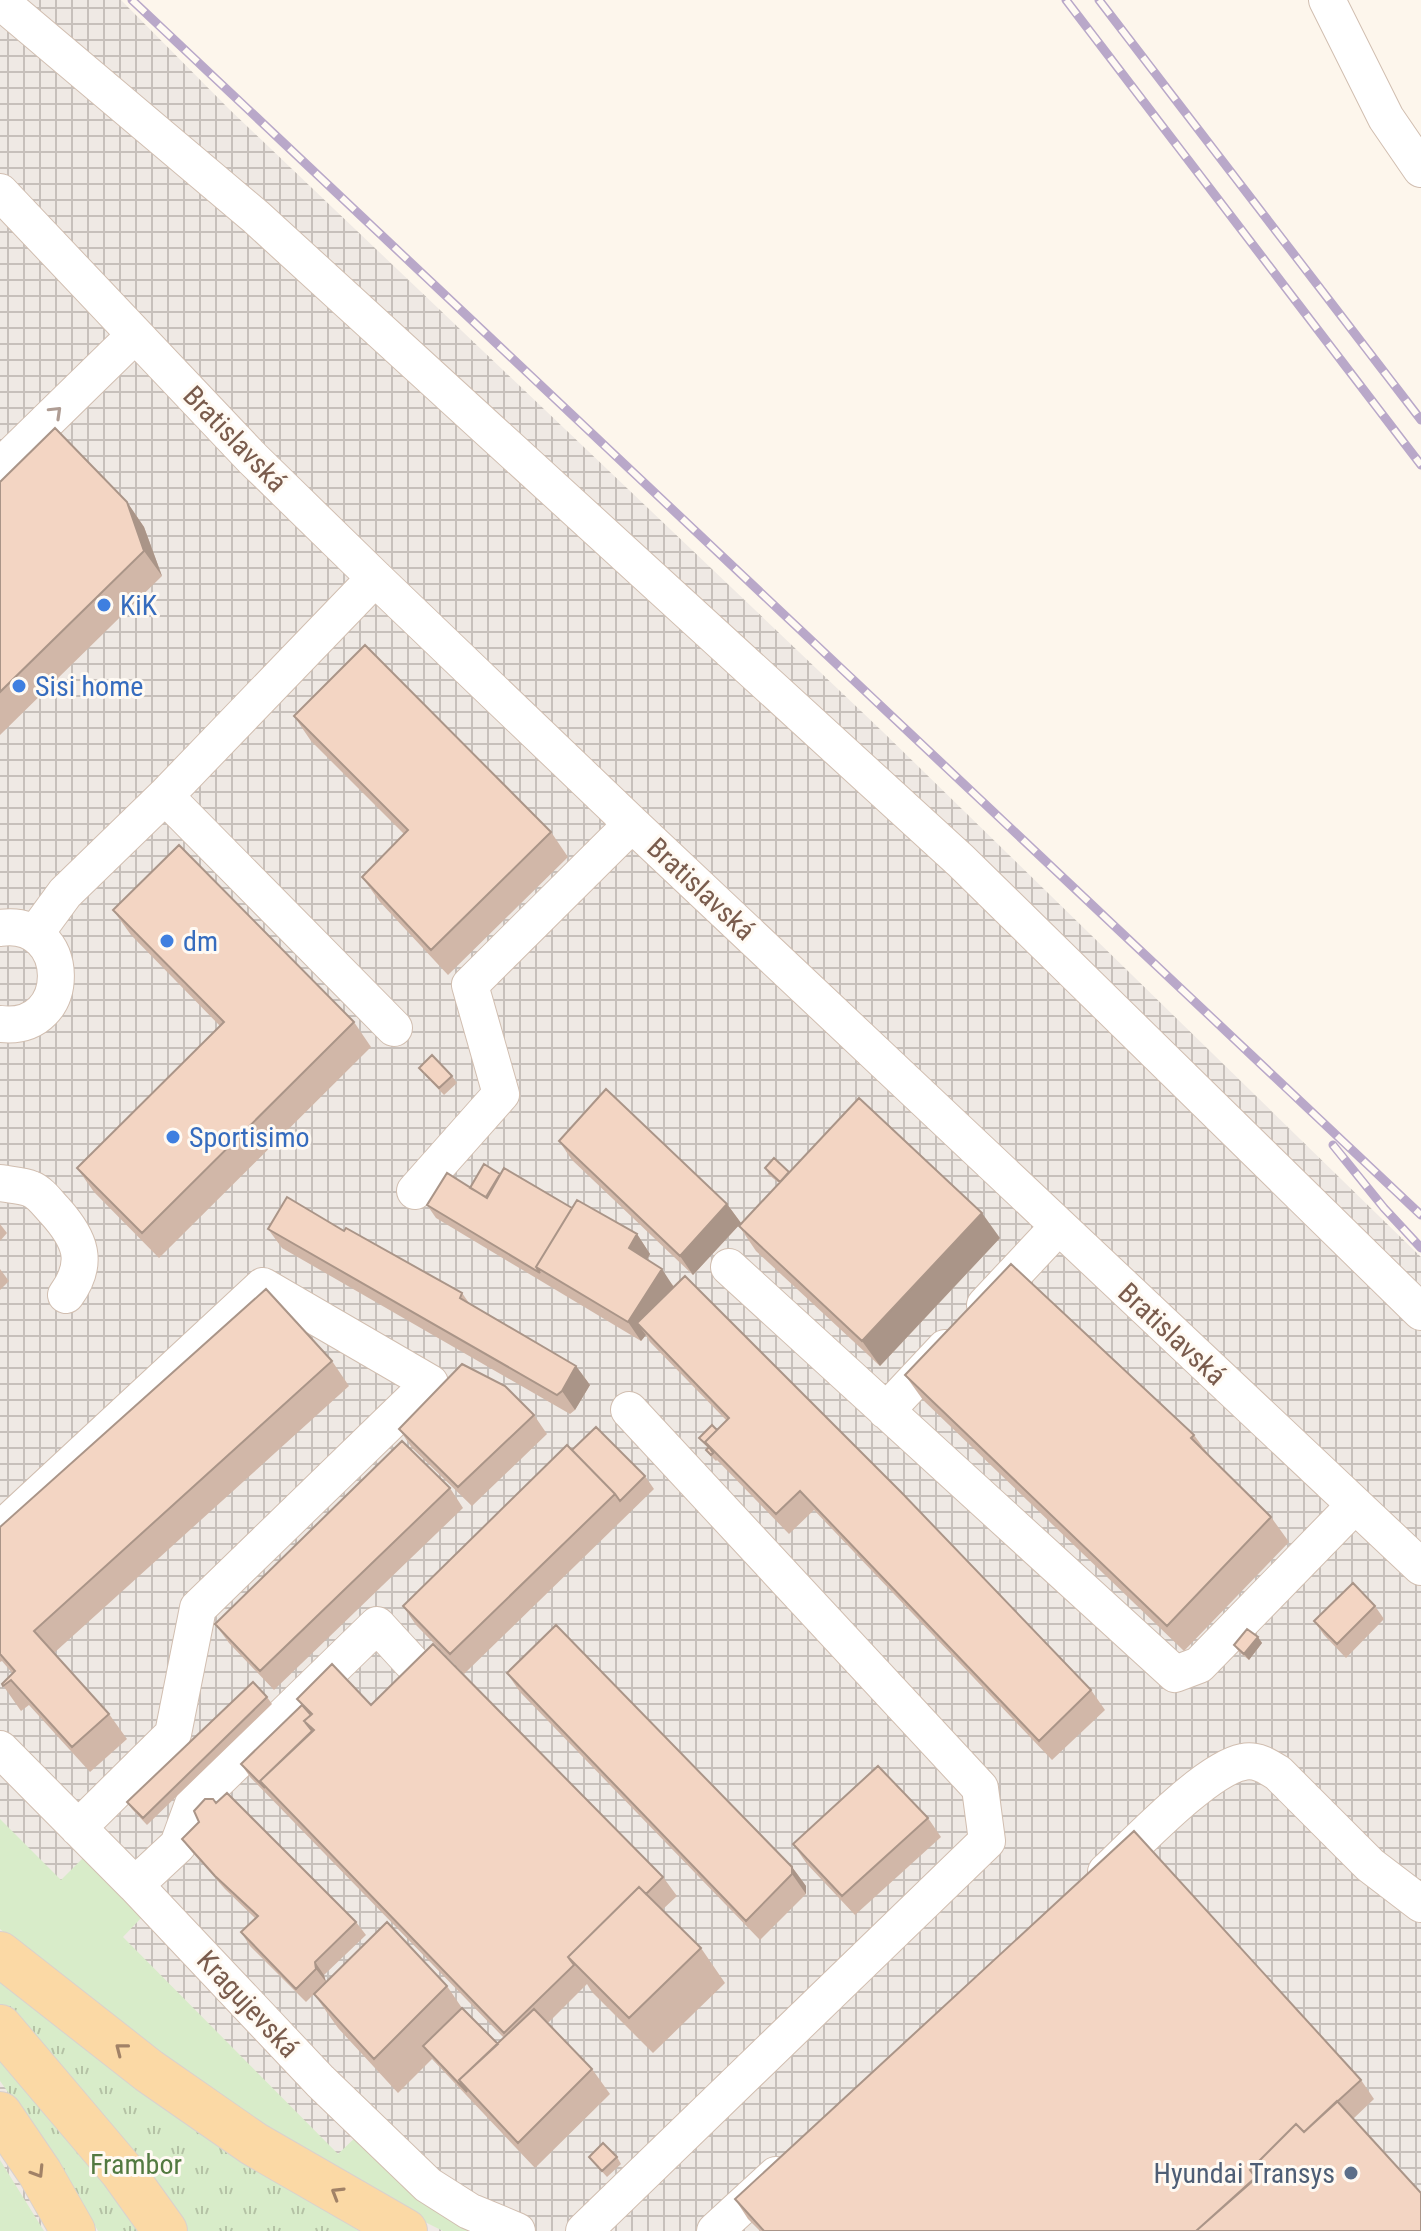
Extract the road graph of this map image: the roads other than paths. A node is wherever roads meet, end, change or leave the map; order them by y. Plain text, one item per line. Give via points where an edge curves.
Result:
1 (1327, 0) edge
2 (0, 1) edge
3 (1421, 169) edge
4 (0, 192) edge
5 (135, 335) junction
6 (0, 467) edge
7 (375, 578) junction
8 (165, 796) junction
9 (632, 824) junction
10 (0, 928) edge
11 (35, 934) junction
12 (0, 1024) edge
13 (394, 1028) dead end
14 (0, 1183) edge
15 (415, 1191) dead end
16 (1058, 1227) junction
17 (729, 1267) dead end
18 (73, 1283) dead end
19 (1421, 1312) edge
20 (629, 1410) dead end
21 (886, 1411) junction
22 (1355, 1505) junction
23 (0, 1530) edge
24 (1421, 1567) edge
25 (422, 1674) edge
26 (0, 1749) edge
27 (78, 1828) junction
28 (135, 1885) junction
29 (1080, 1896) edge
30 (1421, 1904) edge
31 (0, 1954) edge
32 (0, 2027) edge
33 (0, 2114) edge
34 (804, 2149) edge
35 (73, 2231) edge
36 (165, 2231) edge
37 (405, 2231) edge
38 (517, 2231) edge
39 (584, 2231) edge
40 (715, 2231) edge

1 - 3 street via 1386,118
2 - 19 street via 256,217 961,861
4 - 5 street, Bratislavská
6 -> 5 street
5 - 7 street, Bratislavská
7 - 8 street
7 - 9 street, Bratislavská
8 - 11 street via 65,893
8 - 13 street
9 - 15 street via 470,985 501,1094
9 - 16 street, Bratislavská
10 - 11 street
11 - 12 street via 55,960 55,992 38,1016
14 - 18 street via 39,1194 73,1232
16 - 21 street
16 - 22 street, Bratislavská
17 - 21 street
20 - 39 street via 980,1788 987,1841
21 - 22 street via 1175,1674 1199,1665
22 - 24 street, Bratislavská
23 - 27 street via 263,1286 430,1383 198,1608 173,1734
25 - 28 street via 377,1625 193,1804 178,1845
26 - 27 street, Kragujevská
27 - 28 street, Kragujevská
28 - 38 street, Kragujevská via 320,2081 428,2185 469,2211
29 - 30 street via 1207,1779 1244,1761 1260,1762 1278,1773 1370,1865
37 -> 31 main road via 243,2136 149,2071
32 - 36 main road via 122,2171
33 -> 35 main road
34 - 40 street

